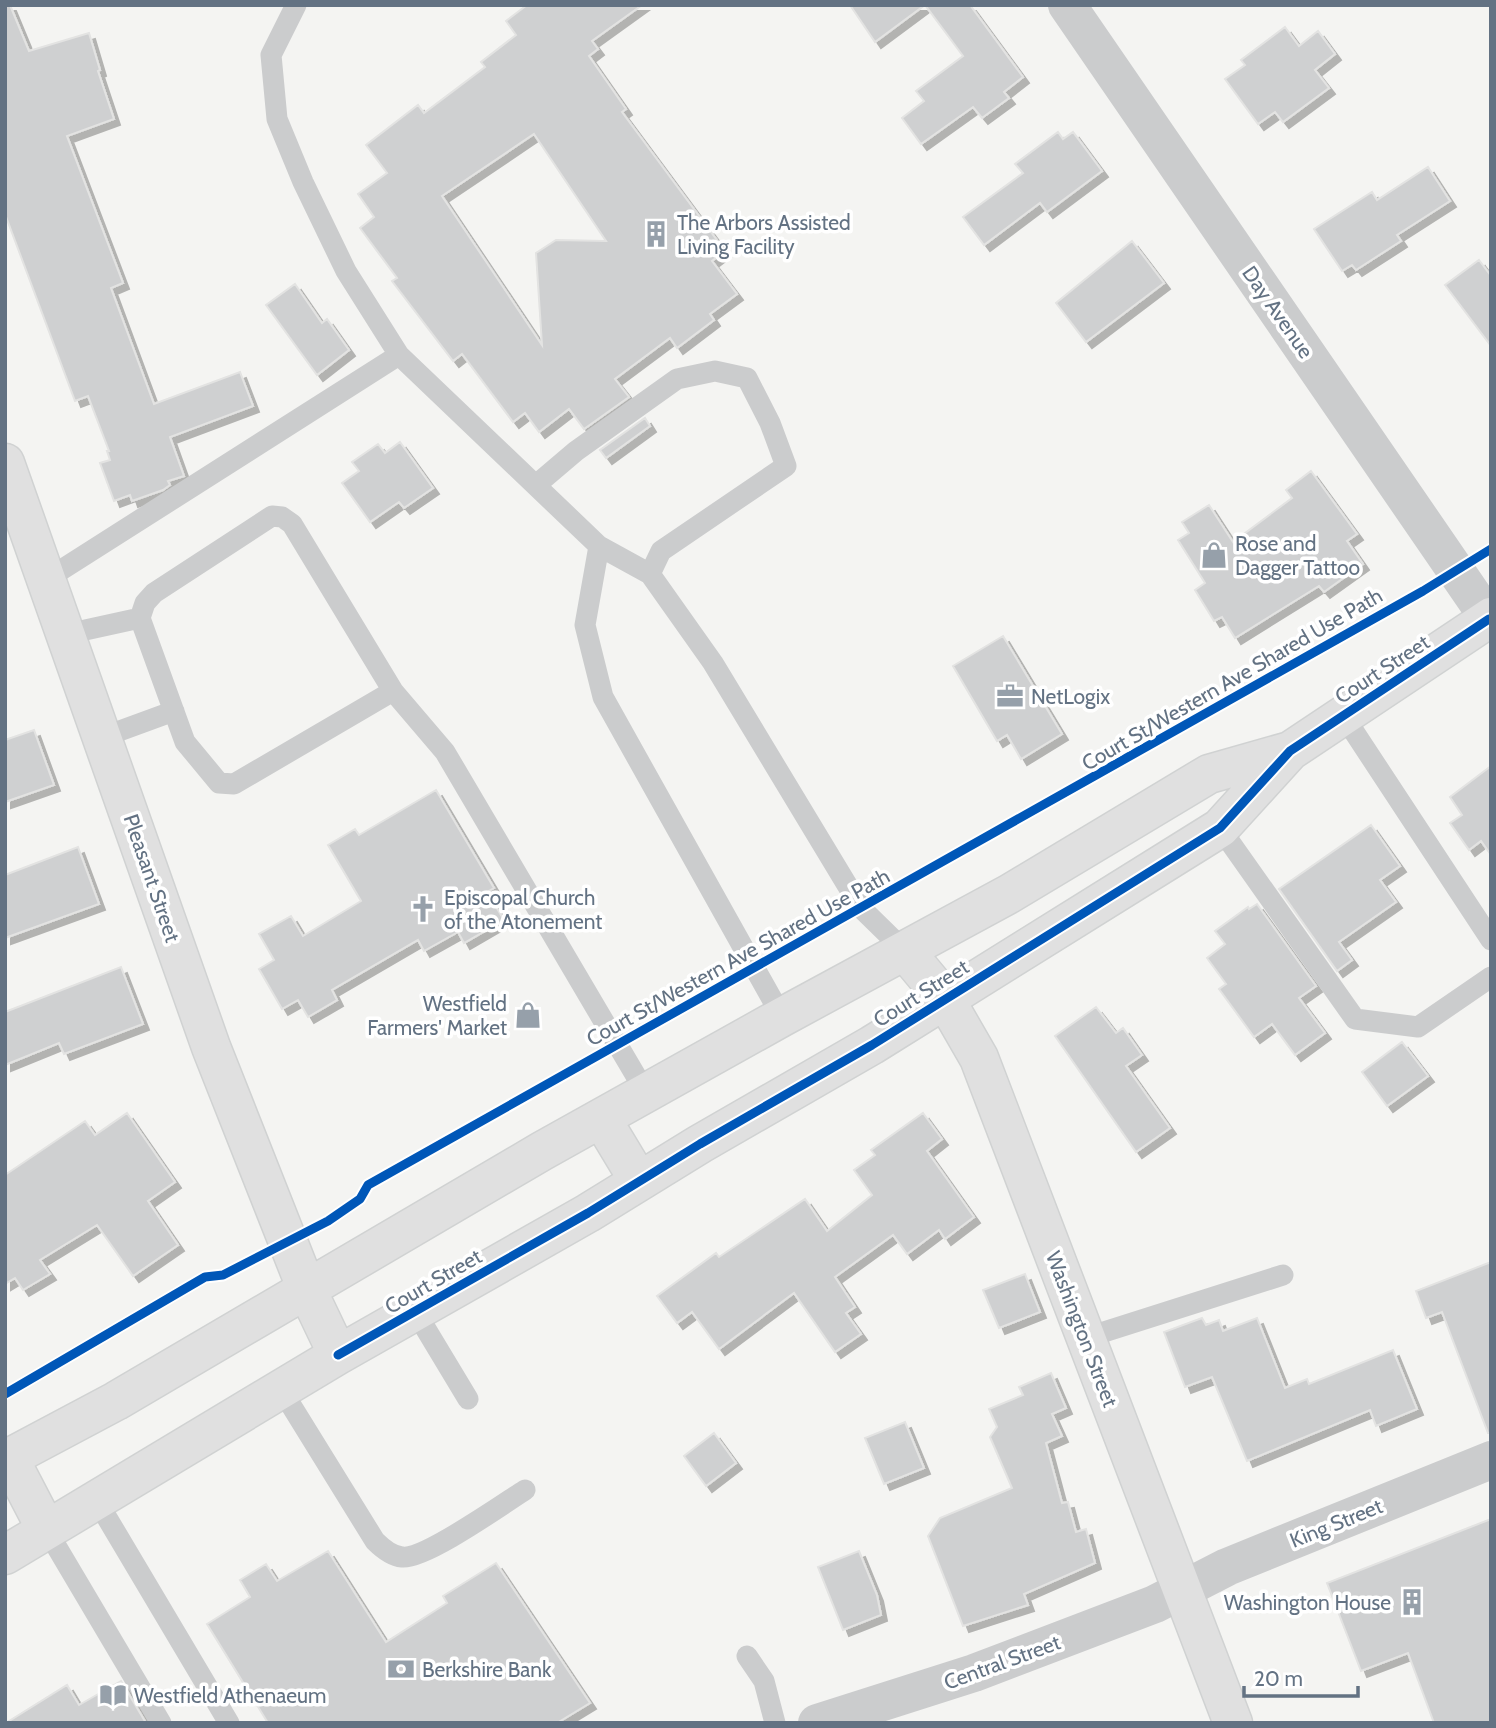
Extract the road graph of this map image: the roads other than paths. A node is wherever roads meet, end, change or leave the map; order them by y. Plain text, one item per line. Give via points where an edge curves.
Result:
1 (296, 5) edge
2 (1067, 5) edge
3 (399, 355) junction
4 (5, 463) edge
5 (536, 485) junction
6 (599, 546) junction
7 (650, 574) junction
8 (47, 579) junction
9 (140, 618) junction
10 (1490, 619) edge
11 (67, 634) junction
12 (393, 691) junction
13 (174, 711) junction
14 (1343, 715) junction
15 (103, 737) junction
16 (1290, 751) junction
17 (1220, 828) junction
18 (1491, 940) edge
19 (905, 951) junction
20 (1491, 976) edge
21 (945, 999) junction
22 (782, 1017) junction
23 (646, 1093) junction
24 (601, 1118) junction
25 (639, 1181) junction
26 (1283, 1275) dead end
27 (307, 1290) junction
28 (415, 1311) junction
29 (1086, 1338) junction
30 (338, 1354) junction
31 (281, 1389) junction
32 (468, 1399) dead end
33 (6, 1457) edge
34 (1491, 1460) edge
35 (525, 1490) dead end
36 (97, 1502) junction
37 (46, 1529) junction
38 (5, 1555) edge
39 (1182, 1589) junction
40 (747, 1656) dead end
41 (161, 1723) edge
42 (229, 1723) edge
43 (775, 1723) edge
44 (817, 1723) edge
45 (1233, 1723) edge

1 - 3 lane via 271,55 277,119 346,271
2 - 10 street, Day Avenue
3 - 5 lane
3 - 8 lane
4 - 8 main road, Pleasant Street
5 - 6 lane
5 - 7 lane via 677,379 715,371 747,378 786,466 661,551
6 - 7 lane
6 - 22 lane via 585,625 603,697
7 - 19 lane via 713,663 861,908
8 - 11 main road, Pleasant Street
9 - 11 lane
9 - 12 lane via 154,593 272,516 282,517 292,524
9 - 13 lane
10 - 14 main road, Court Street
11 - 15 main road, Pleasant Street
12 - 13 lane via 233,784 219,783 208,772 185,742
12 - 23 lane via 445,752
13 - 15 lane
14 - 16 main road, Court Street
14 - 18 lane
15 - 27 main road, Pleasant Street via 210,1043
16 - 17 main road, Court Street
16 - 19 main road, Court Street via 1209,774
17 - 20 lane via 1356,1019 1418,1027
17 - 21 main road, Court Street
19 - 21 main road, Washington Street
19 - 22 main road, Court Street
21 - 25 main road, Court Street
21 - 29 main road, Washington Street via 979,1058
22 - 23 main road, Court Street
23 - 24 main road, Court Street
24 - 25 main road
24 - 27 main road, Court Street
25 - 28 main road, Court Street
26 - 29 lane
27 - 30 main road, Pleasant Street
27 - 33 main road, Court Street via 116,1401
28 - 30 main road, Court Street
28 - 32 lane
29 - 39 main road, Washington Street
30 - 31 main road, Court Street
31 - 35 lane via 375,1541 403,1558 426,1551
31 - 36 main road, Court Street
33 - 37 main road
34 - 39 street, King Street
36 - 37 main road, Court Street
36 - 42 lane
37 - 38 main road, Court Street
37 - 41 lane
39 - 44 street, Central Street via 1155,1604 974,1673
39 - 45 main road, Washington Street
40 - 43 lane via 764,1682

